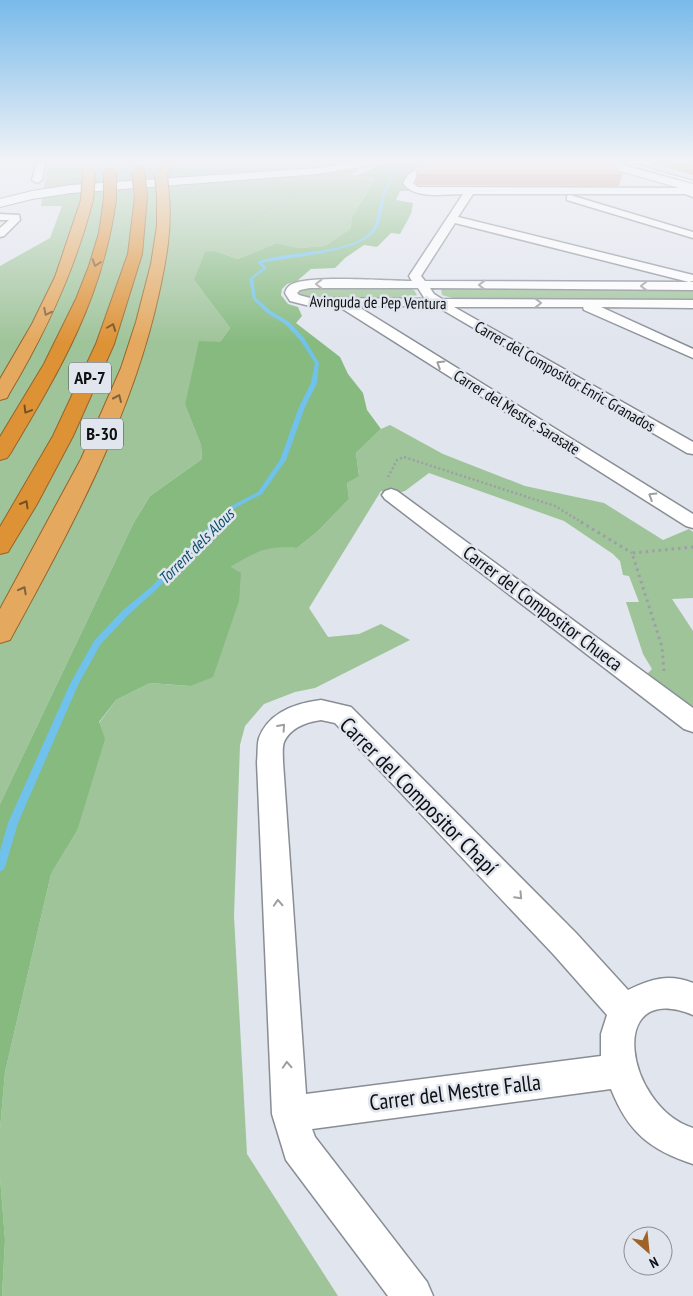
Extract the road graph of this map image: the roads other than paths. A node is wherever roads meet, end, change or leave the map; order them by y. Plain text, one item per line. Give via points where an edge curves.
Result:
1 (12, 222) edge
2 (81, 222) edge
3 (108, 222) edge
4 (138, 222) edge
5 (166, 222) edge
6 (450, 222) edge
7 (466, 222) edge
8 (653, 222) edge
9 (0, 234) edge
10 (693, 235) edge
11 (693, 279) edge
12 (422, 285) junction
13 (693, 286) edge
14 (341, 302) junction
15 (437, 302) junction
16 (581, 304) junction
17 (693, 304) edge
18 (693, 354) edge
19 (0, 394) edge
20 (693, 449) edge
21 (0, 454) edge
22 (392, 495) road end
23 (693, 522) edge
24 (0, 546) edge
25 (0, 633) edge
26 (693, 722) edge
27 (693, 999) edge
28 (626, 1012) junction
29 (620, 1071) junction
30 (290, 1114) junction
31 (693, 1146) edge
32 (412, 1296) edge

1 - 9 street
2 -> 19 highway, bridge via 64,275 27,351
3 -> 21 highway, AP-7, bridge via 85,296 39,389
24 -> 4 highway, AP-7, bridge via 63,436 105,344 135,254
25 -> 5 highway, B-30, bridge via 85,471 128,374 152,297
6 - 12 street via 415,276
7 - 11 street
8 - 10 street
13 -> 12 street, Avinguda de Pep Ventura
12 -> 14 street, Avinguda de Pep Ventura via 310,284 292,290 294,298 301,300
12 - 15 street
14 - 15 street, Avinguda de Pep Ventura
23 -> 14 street, Carrer del Mestre Sarasate
15 -> 16 street, Avinguda de Pep Ventura
15 - 20 street, Carrer del Compositor Enric Granados
16 - 17 street, Avinguda de Pep Ventura
16 - 18 street
22 - 26 street, Carrer del Compositor Chueca
27 - 28 street via 664,992 643,997
28 - 29 street via 617,1032
30 -> 28 street, Carrer del Compositor Chapí via 270,762 271,740 283,724 302,712 321,710 342,714 565,944
29 - 30 street, Carrer del Mestre Falla
29 - 31 street via 624,1086 649,1122 674,1140
30 - 32 street, Carrer del Compositor Chapí via 299,1147

